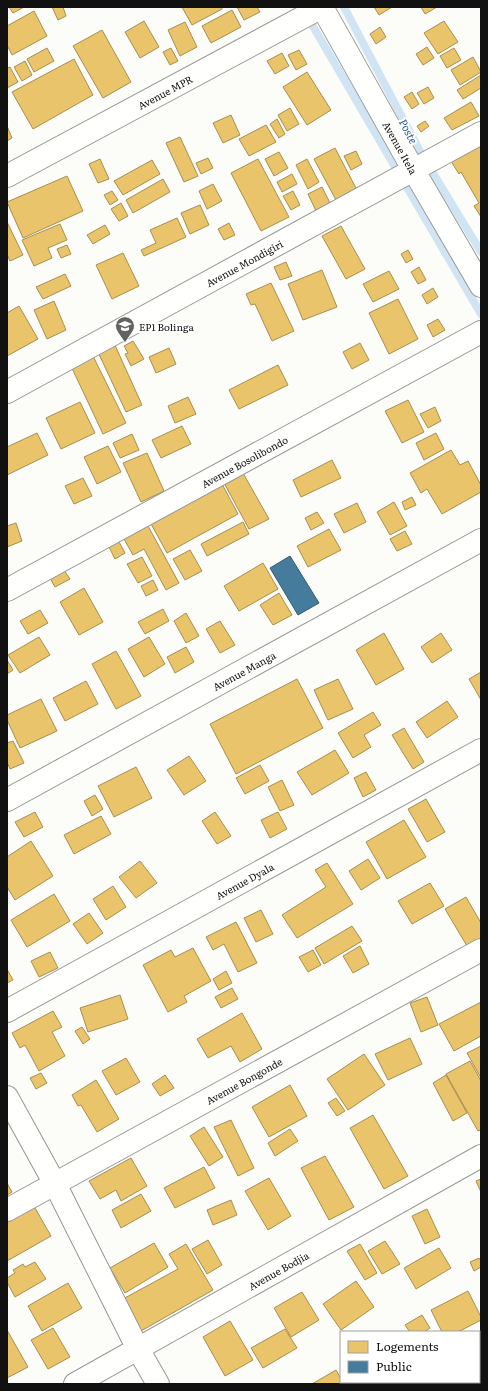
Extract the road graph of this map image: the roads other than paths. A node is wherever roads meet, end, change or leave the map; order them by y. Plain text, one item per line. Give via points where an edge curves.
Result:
1 (322, 7) edge
2 (481, 133) edge
3 (414, 171) junction
4 (7, 176) edge
5 (481, 286) edge
6 (481, 332) edge
7 (7, 392) edge
8 (481, 540) edge
9 (7, 590) edge
10 (481, 750) edge
11 (7, 800) edge
12 (481, 950) edge
13 (7, 1011) edge
14 (7, 1097) edge
15 (481, 1156) edge
16 (55, 1184) junction
17 (7, 1210) edge
18 (138, 1349) junction
19 (75, 1384) edge
20 (158, 1384) edge

1 - 3 street, Avenue Itela
1 - 4 street, Avenue MPR
2 - 3 street, Avenue Mondigiri
3 - 5 street, Avenue Itela
3 - 7 street, Avenue Mondigiri
6 - 9 street, Avenue Bosolibondo
8 - 11 street, Avenue Manga
10 - 13 street, Avenue Dyala
12 - 16 street, Avenue Bongonde
14 - 16 street
15 - 18 street, Avenue Bodjia
16 - 17 street, Avenue Bongonde
16 - 18 street
18 - 19 street, Avenue Bodjia
18 - 20 street

